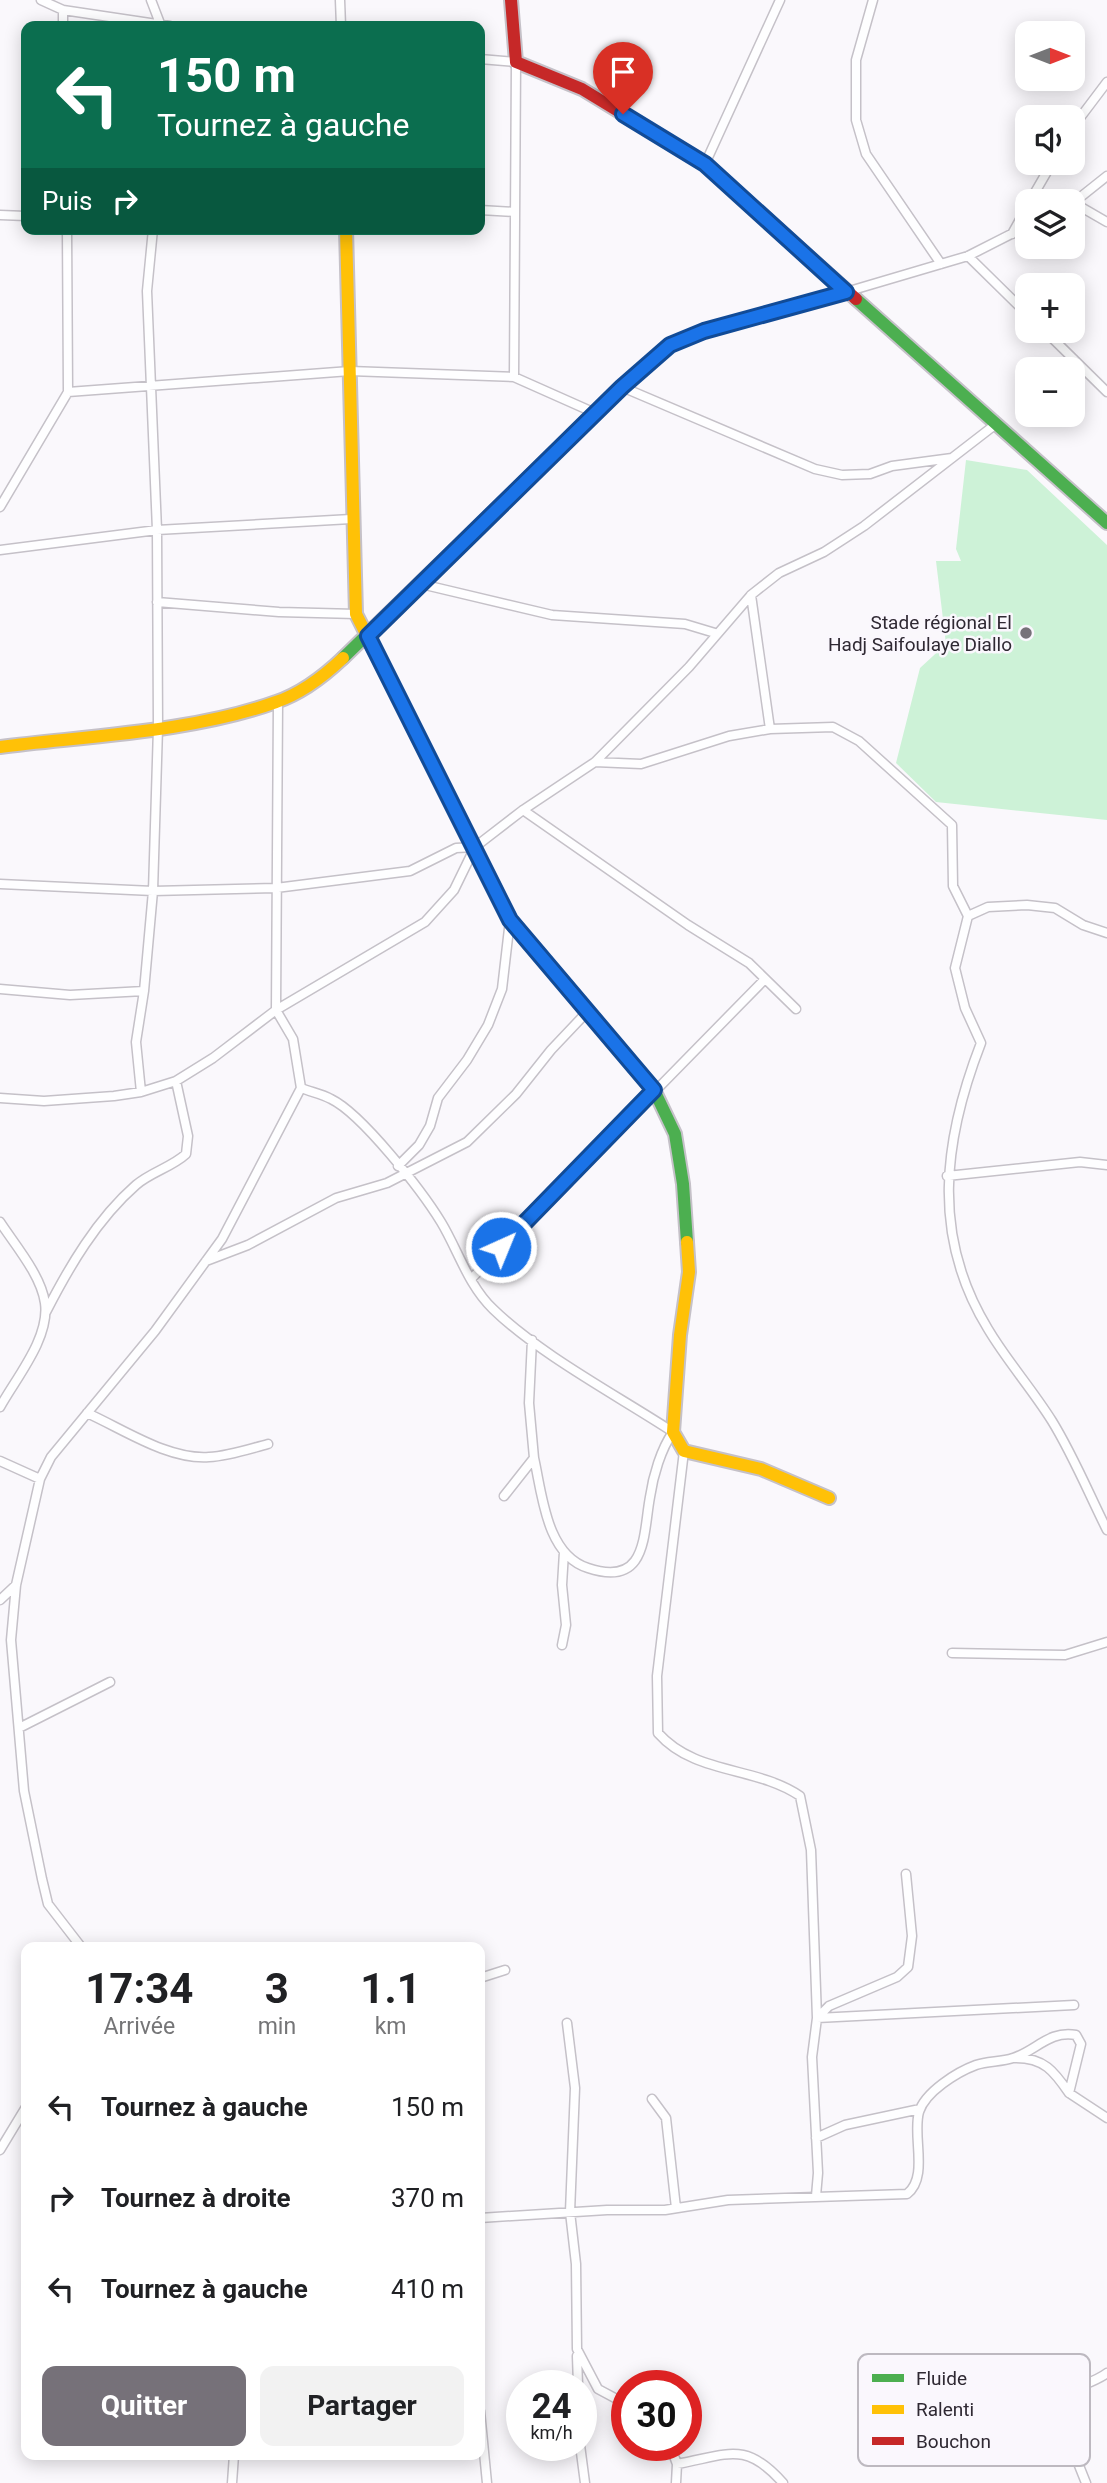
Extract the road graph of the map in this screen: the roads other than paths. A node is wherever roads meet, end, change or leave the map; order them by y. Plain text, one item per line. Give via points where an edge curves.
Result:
1 (41, 0) edge
2 (151, 0) edge
3 (340, 0) edge
4 (512, 0) edge
5 (780, 0) edge
6 (873, 0) edge
7 (63, 10) junction
8 (63, 21) edge
9 (132, 21) edge
10 (162, 21) edge
11 (341, 21) edge
12 (485, 59) edge
13 (516, 62) junction
14 (1107, 82) edge
15 (1085, 111) edge
16 (705, 164) junction
17 (1107, 176) edge
18 (1085, 193) edge
19 (485, 210) edge
20 (1085, 210) edge
21 (515, 212) junction
22 (0, 215) edge
23 (21, 216) edge
24 (1107, 222) edge
25 (1015, 229) edge
26 (1015, 232) edge
27 (1012, 234) junction
28 (66, 235) edge
29 (152, 235) edge
30 (346, 235) edge
31 (968, 256) junction
32 (941, 264) junction
33 (846, 292) junction
34 (1015, 302) edge
35 (1057, 343) edge
36 (350, 371) junction
37 (514, 377) junction
38 (153, 383) junction
39 (622, 387) junction
40 (68, 392) junction
41 (1107, 392) edge
42 (595, 413) junction
43 (996, 424) junction
44 (952, 458) junction
45 (0, 508) edge
46 (351, 519) junction
47 (1107, 523) edge
48 (158, 530) junction
49 (0, 550) edge
50 (421, 584) junction
51 (751, 595) junction
52 (158, 602) junction
53 (356, 614) junction
54 (715, 633) junction
55 (368, 636) junction
56 (278, 702) junction
57 (158, 728) junction
58 (770, 729) junction
59 (0, 747) edge
60 (595, 762) junction
61 (523, 810) junction
62 (475, 847) junction
63 (0, 884) edge
64 (276, 888) junction
65 (153, 891) junction
66 (968, 916) junction
67 (510, 920) junction
68 (1107, 933) edge
69 (765, 979) junction
70 (0, 989) edge
71 (144, 991) junction
72 (796, 1009) dead end
73 (276, 1010) junction
74 (587, 1013) junction
75 (176, 1081) junction
76 (301, 1088) junction
77 (654, 1090) junction
78 (141, 1092) junction
79 (0, 1098) edge
80 (1107, 1165) edge
81 (398, 1166) junction
82 (405, 1174) junction
83 (947, 1176) junction
84 (0, 1222) edge
85 (206, 1261) junction
86 (471, 1279) junction
87 (46, 1312) junction
88 (532, 1340) junction
89 (0, 1407) edge
90 (87, 1413) junction
91 (673, 1432) junction
92 (268, 1444) dead end
93 (684, 1451) junction
94 (534, 1458) junction
95 (0, 1461) edge
96 (40, 1479) junction
97 (504, 1496) dead end
98 (829, 1498) dead end
99 (1107, 1530) edge
100 (564, 1552) junction
101 (16, 1585) junction
102 (0, 1600) edge
103 (1107, 1642) edge
104 (562, 1645) dead end
105 (952, 1654) dead end
106 (110, 1682) dead end
107 (19, 1728) junction
108 (906, 1874) dead end
109 (77, 1942) edge
110 (505, 1970) dead end
111 (485, 1976) edge
112 (1074, 2005) dead end
113 (817, 2018) junction
114 (566, 2023) dead end
115 (1013, 2058) junction
116 (1069, 2093) junction
117 (652, 2099) dead end
118 (919, 2109) junction
119 (21, 2115) edge
120 (1107, 2118) edge
121 (816, 2138) junction
122 (0, 2150) edge
123 (816, 2196) junction
124 (676, 2208) junction
125 (570, 2212) junction
126 (485, 2218) edge
127 (577, 2350) junction
128 (578, 2370) edge
129 (1107, 2373) edge
130 (1090, 2381) edge
131 (611, 2396) edge
132 (234, 2460) edge
133 (485, 2460) edge
134 (582, 2461) edge
135 (676, 2461) edge
136 (677, 2465) junction
137 (1079, 2466) edge
138 (232, 2483) edge
139 (487, 2483) edge
140 (585, 2483) edge
141 (676, 2483) edge
142 (783, 2483) edge
143 (1086, 2483) edge

1 - 7 street
2 - 10 street
3 - 11 street
4 - 13 street
5 - 16 street
6 - 32 street via 856,60 856,120 866,155
7 - 8 street
7 - 9 street
12 - 13 street
13 - 16 street via 582,89
13 - 21 street
14 - 15 street
16 - 33 street
17 - 18 street
19 - 21 street
20 - 24 street
21 - 37 street
22 - 23 street
25 - 27 street
26 - 27 street
27 - 31 street
28 - 40 street
29 - 38 street via 147,291
30 - 36 street
31 - 32 street
31 - 34 street
32 - 33 street
33 - 39 street via 704,331 670,345
33 - 43 street
35 - 41 street
36 - 37 street
36 - 38 street
36 - 46 street
37 - 42 street
38 - 40 street
38 - 48 street
39 - 42 street
39 - 44 street via 815,469 842,475
40 - 45 street
42 - 50 street
43 - 44 street
43 - 47 street
44 - 51 street via 864,526 779,573
46 - 48 street
46 - 53 street
48 - 49 street
48 - 52 street
50 - 54 street via 552,615 685,624
50 - 55 street
51 - 54 street
51 - 58 street
52 - 53 street
52 - 57 street
53 - 55 street
54 - 60 street via 689,667
55 - 56 street via 325,675
55 - 62 street
56 - 57 street
56 - 64 street
57 - 59 street
57 - 65 street
58 - 60 street via 729,736 642,764
58 - 66 street via 833,727 859,741 952,825 953,886
60 - 61 street
61 - 62 street
61 - 69 street via 749,963
62 - 64 street via 456,848 410,871
62 - 67 street
62 - 73 street via 454,890 425,922
63 - 65 street
64 - 65 street
64 - 73 street
65 - 71 street
66 - 68 street via 988,907 1055,908
66 - 83 street via 955,968 965,1008 981,1043 964,1087
67 - 74 street
67 - 81 street via 502,989 488,1025 438,1098 430,1126 418,1145
69 - 72 street
69 - 77 street
70 - 71 street via 70,995
71 - 78 street via 136,1042
73 - 75 street
73 - 76 street via 293,1039
74 - 77 street
74 - 82 street via 487,1125 467,1142
75 - 78 street
75 - 87 street via 188,1136 186,1154 135,1186 106,1218 68,1270
76 - 81 street via 332,1099
76 - 85 street
77 - 86 street
77 - 91 street via 675,1133 689,1272
78 - 79 street via 44,1101
80 - 83 street via 1080,1162
81 - 82 street
82 - 85 street via 336,1198 248,1245
82 - 86 street via 440,1220
83 - 99 street via 958,1268 987,1328 1053,1423
84 - 87 street via 42,1292
85 - 90 street
86 - 88 street via 492,1308
87 - 89 street via 35,1345
88 - 91 street
88 - 94 street via 529,1403
90 - 92 street via 168,1450 198,1457
90 - 96 street via 51,1457
91 - 93 street
91 - 100 street via 650,1496 646,1541 632,1563 618,1571 588,1569
93 - 98 street via 761,1469
93 - 113 street via 657,1676 658,1733 669,1745 713,1767 763,1777 800,1796 811,1850
94 - 97 street
94 - 100 street via 550,1524
95 - 96 street
96 - 101 street
100 - 104 street via 566,1625
101 - 102 street
101 - 107 street via 10,1640
103 - 105 street via 1065,1655
106 - 107 street
107 - 109 street via 24,1791 48,1903
108 - 113 street via 912,1936 908,1968 829,2006
110 - 111 street
112 - 113 street
113 - 121 street via 812,2057
114 - 125 street via 575,2088
115 - 116 street via 1046,2063
115 - 116 street via 1043,2039 1076,2035 1081,2054
115 - 118 street via 976,2065 940,2085
116 - 120 street
117 - 124 street via 666,2118
118 - 121 street via 845,2125
118 - 123 street via 917,2175 912,2190 884,2196
119 - 122 street
121 - 123 street
123 - 124 street via 728,2200
124 - 125 street
125 - 126 street
125 - 127 street
127 - 128 street
127 - 131 street via 598,2389
129 - 130 street
132 - 138 street
133 - 139 street
134 - 140 street
135 - 136 street
136 - 141 street
136 - 142 street via 748,2455 765,2462
137 - 143 street

